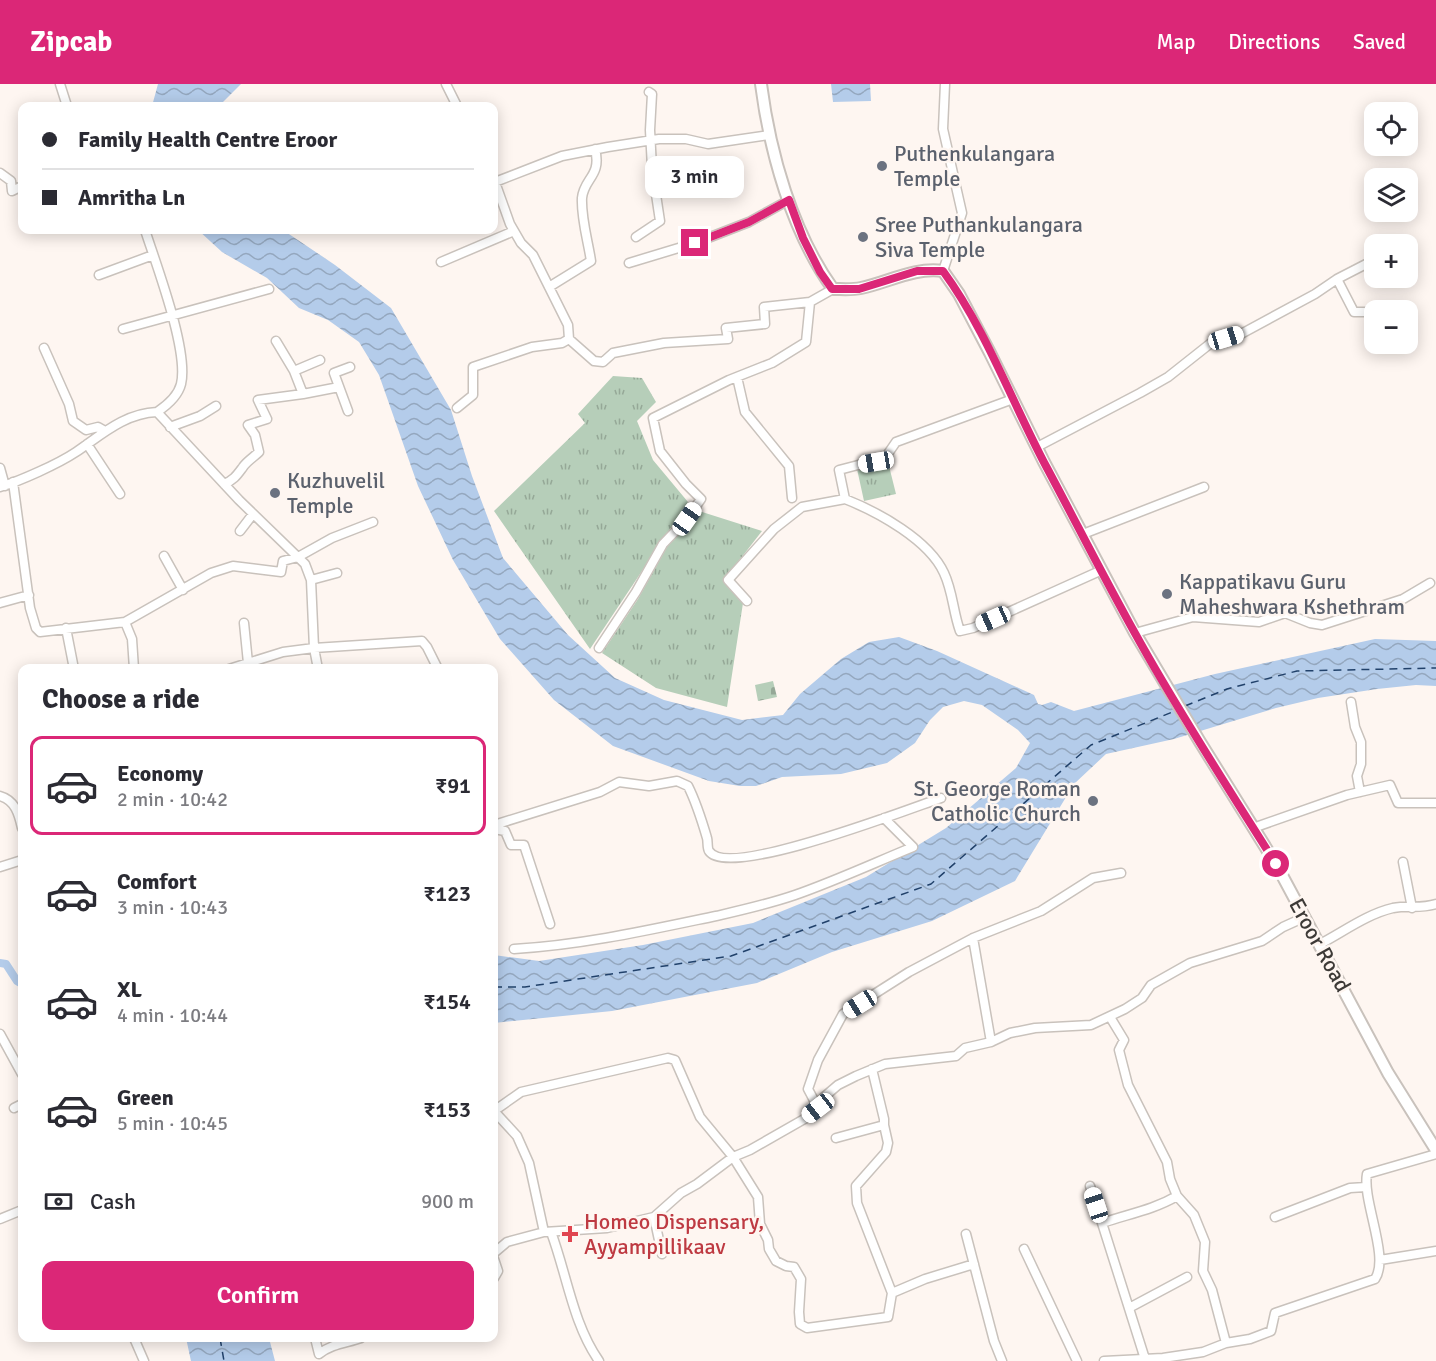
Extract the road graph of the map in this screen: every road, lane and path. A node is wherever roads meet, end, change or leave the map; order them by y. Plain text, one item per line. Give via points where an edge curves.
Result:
1 (60, 84) edge
2 (446, 84) edge
3 (761, 84) edge
4 (945, 84) edge
5 (649, 92) dead end
6 (66, 102) edge
7 (455, 102) edge
8 (769, 135) junction
9 (652, 140) junction
10 (595, 149) junction
11 (0, 172) edge
12 (498, 180) edge
13 (18, 188) edge
14 (498, 191) edge
15 (788, 197) junction
16 (514, 231) junction
17 (146, 234) edge
18 (636, 237) dead end
19 (153, 255) junction
20 (441, 262) dead end
21 (629, 263) dead end
22 (1364, 265) edge
23 (943, 271) junction
24 (99, 275) dead end
25 (1336, 279) junction
26 (549, 287) junction
27 (269, 289) dead end
28 (832, 289) junction
29 (810, 302) junction
30 (1364, 312) edge
31 (171, 314) junction
32 (123, 329) dead end
33 (569, 339) junction
34 (276, 341) dead end
35 (44, 348) dead end
36 (320, 360) dead end
37 (350, 367) dead end
38 (294, 371) junction
39 (737, 377) junction
40 (339, 387) junction
41 (303, 394) junction
42 (1013, 399) junction
43 (216, 406) dead end
44 (457, 408) dead end
45 (348, 411) dead end
46 (157, 412) junction
47 (171, 427) junction
48 (105, 431) junction
49 (87, 444) junction
50 (1037, 447) junction
51 (0, 468) edge
52 (224, 484) junction
53 (6, 485) edge
54 (1204, 487) dead end
55 (120, 494) dead end
56 (792, 498) dead end
57 (846, 499) junction
58 (253, 514) junction
59 (373, 522) dead end
60 (240, 531) dead end
61 (1083, 534) junction
62 (164, 556) dead end
63 (298, 557) junction
64 (1101, 570) junction
65 (337, 573) dead end
66 (311, 580) junction
67 (1430, 584) dead end
68 (183, 590) junction
69 (29, 595) junction
70 (747, 601) dead end
71 (0, 603) edge
72 (125, 622) junction
73 (244, 623) dead end
74 (66, 628) junction
75 (1135, 633) junction
76 (314, 648) junction
77 (599, 648) dead end
78 (248, 663) junction
79 (73, 664) edge
80 (134, 664) edge
81 (245, 664) edge
82 (317, 664) edge
83 (436, 664) edge
84 (1351, 702) dead end
85 (1360, 792) junction
86 (0, 796) edge
87 (941, 798) dead end
88 (1436, 803) edge
89 (18, 811) edge
90 (884, 818) junction
91 (498, 826) edge
92 (498, 828) edge
93 (1253, 828) junction
94 (18, 861) edge
95 (1403, 862) dead end
96 (0, 867) edge
97 (1121, 873) dead end
98 (1436, 904) edge
99 (1412, 908) junction
100 (1305, 917) junction
101 (550, 924) dead end
102 (973, 938) junction
103 (1320, 944) junction
104 (514, 949) dead end
105 (1110, 1017) junction
106 (0, 1034) edge
107 (991, 1042) junction
108 (18, 1067) edge
109 (872, 1069) junction
110 (18, 1106) edge
111 (14, 1108) dead end
112 (498, 1108) edge
113 (818, 1108) junction
114 (498, 1115) edge
115 (884, 1125) junction
116 (836, 1138) dead end
117 (1436, 1152) edge
118 (733, 1157) junction
119 (1090, 1186) dead end
120 (1366, 1187) junction
121 (1177, 1196) junction
122 (18, 1212) edge
123 (654, 1217) junction
124 (1275, 1217) dead end
125 (0, 1219) edge
126 (1102, 1223) junction
127 (548, 1232) junction
128 (966, 1234) dead end
129 (1024, 1249) dead end
130 (498, 1250) edge
131 (1436, 1251) edge
132 (662, 1254) dead end
133 (1380, 1260) junction
134 (974, 1264) junction
135 (1187, 1277) dead end
136 (892, 1293) junction
137 (1129, 1308) junction
138 (136, 1342) edge
139 (316, 1342) edge
140 (347, 1342) edge
141 (1226, 1343) junction
142 (320, 1357) edge
143 (1145, 1359) junction
144 (144, 1361) edge
145 (599, 1361) edge
146 (1002, 1361) edge
147 (1077, 1361) edge
148 (1104, 1361) edge

1 - 6 street
2 - 7 street
3 - 8 main road
4 - 23 street via 943,129 962,213
5 - 9 street
8 - 9 street via 708,144 686,139
8 - 15 main road
9 - 10 street
9 - 18 street via 660,221
10 - 12 street via 562,156
10 - 26 street via 598,162 583,191 582,202 591,261
11 - 13 street via 11,181 12,191
14 - 16 street
15 - 21 street via 749,222
15 - 28 main road via 803,238
16 - 20 street
16 - 26 street via 534,255
17 - 19 street
19 - 24 street
19 - 31 street
22 - 25 street
23 - 28 main road via 917,271 859,289
23 - 42 main road via 959,294
25 - 30 street via 1354,312
25 - 50 street via 1241,334 1211,343 1159,382
26 - 33 street via 568,326
27 - 31 street
28 - 29 street
29 - 33 street via 764,307 765,324 726,328 728,339 664,343 613,352 603,362 594,361
29 - 39 street via 806,342 772,363
31 - 32 street
31 - 46 street via 181,358 181,385 169,404
33 - 44 street via 473,367 473,395
34 - 38 street
35 - 48 street via 69,404 72,422 86,430 98,427
36 - 38 street
37 - 40 street via 334,373
38 - 41 street
39 - 56 street via 745,412 789,466
39 - 77 street via 653,418 660,451 701,499 663,544
40 - 41 street
40 - 45 street
41 - 52 street via 258,400 267,419 248,425 259,452 232,481
42 - 50 main road
42 - 57 street via 896,442 885,458 876,462 839,470
43 - 47 street
46 - 47 street
46 - 48 street via 142,412
47 - 52 street
48 - 49 street
49 - 53 street
49 - 55 street
50 - 61 main road
51 - 53 street
52 - 58 street
53 - 69 street
54 - 61 street
57 - 64 street via 883,517 918,541 932,556 947,579 960,631
57 - 70 street via 802,507 774,529 728,580
58 - 60 street
58 - 63 street
59 - 63 street
61 - 64 main road
62 - 68 street
63 - 66 street
63 - 68 street via 283,561 281,572 233,566 211,573
64 - 75 main road
65 - 66 street
66 - 76 street
67 - 75 street via 1402,599 1322,625 1285,613 1259,622 1193,617
68 - 72 street
69 - 71 street
69 - 74 street via 40,632
72 - 74 street
72 - 80 street via 132,639
73 - 78 street
74 - 79 street
75 - 93 main road, Eroor Road
76 - 78 street
76 - 82 street
76 - 83 street via 422,641
78 - 81 street
84 - 85 street via 1361,742 1357,776
85 - 88 street via 1390,784 1398,803
85 - 93 street
86 - 89 street
87 - 90 street
90 - 91 street via 817,842 720,859 710,852 688,786 677,781 649,786 619,782
90 - 104 street via 913,847 793,896 629,935
92 - 101 street via 505,831 511,844 524,845
93 - 100 main road, Eroor Road
94 - 96 street
95 - 99 street
97 - 102 street via 1094,878 1041,910
98 - 99 street
99 - 103 street via 1395,908 1374,915
100 - 103 main road, Eroor Road
100 - 105 street via 1262,941 1190,963
102 - 107 street
102 - 113 street via 843,1014 818,1060 808,1089
103 - 117 main road, Eroor Road via 1388,1073
105 - 107 street via 1091,1025 1010,1032
105 - 121 street via 1124,1040 1119,1050 1128,1085 1167,1162
106 - 108 street
107 - 109 street via 965,1048 956,1056
109 - 113 street via 838,1085 824,1096
109 - 115 street
110 - 111 street
112 - 118 street via 521,1092 668,1058 675,1060 700,1116
113 - 118 street via 793,1126
114 - 127 street via 517,1136 530,1163
115 - 116 street
115 - 136 street via 886,1152 856,1186 856,1203
117 - 120 street via 1366,1174
118 - 123 street
118 - 136 street via 758,1197 760,1224 769,1249 776,1261 794,1267 801,1279 800,1324 807,1328 888,1317
119 - 126 street
120 - 124 street via 1350,1188
120 - 133 street
121 - 126 street via 1159,1206
121 - 141 street via 1194,1215 1205,1242 1203,1271
122 - 125 street
123 - 127 street via 607,1228
123 - 132 street
126 - 137 street
127 - 130 street via 507,1242
127 - 145 street via 579,1323
128 - 134 street
129 - 147 street
131 - 133 street
133 - 141 street via 1375,1279 1275,1313 1271,1331
134 - 136 street
134 - 146 street
135 - 137 street
137 - 143 street
138 - 144 street
139 - 142 street
140 - 142 street via 327,1348
141 - 143 street via 1203,1352
143 - 148 street

